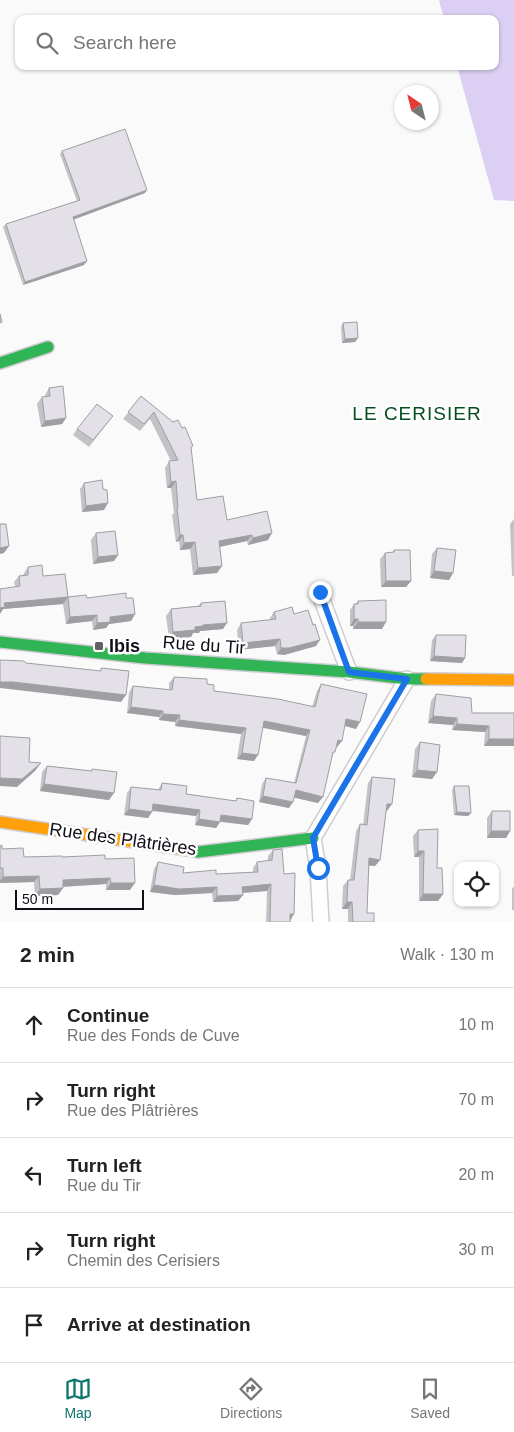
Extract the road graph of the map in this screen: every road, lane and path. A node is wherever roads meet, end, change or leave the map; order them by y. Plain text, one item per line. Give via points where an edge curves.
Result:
1 (48, 347) dead end
2 (0, 363) edge
3 (320, 592) dead end
4 (0, 642) edge
5 (349, 672) junction
6 (407, 679) junction
7 (514, 680) edge
8 (0, 822) edge
9 (313, 838) junction
10 (321, 922) edge

1 - 2 street
3 - 5 street
4 - 5 street, Rue du Tir via 145,658
5 - 6 street, Rue du Tir
6 - 7 street
6 - 9 street
8 - 9 street, Rue des Plâtrières via 198,852
9 - 10 street

